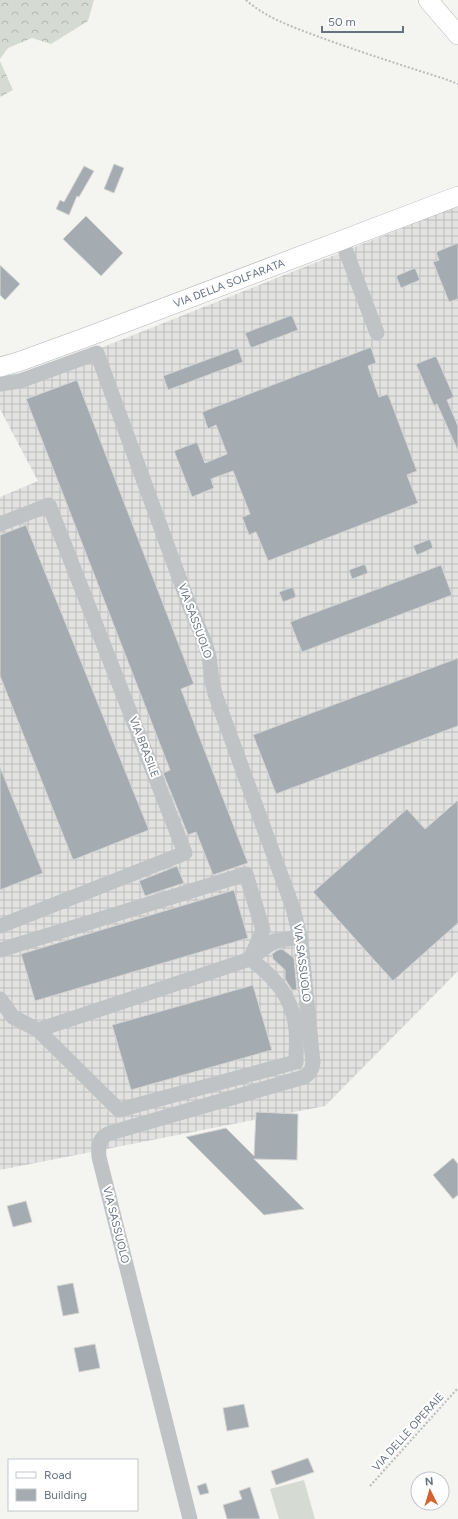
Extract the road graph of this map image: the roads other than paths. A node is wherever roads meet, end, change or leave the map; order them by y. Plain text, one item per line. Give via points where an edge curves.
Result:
1 (428, 0) edge
2 (458, 35) edge
3 (458, 196) edge
4 (342, 241) junction
5 (377, 334) dead end
6 (0, 367) edge
7 (0, 384) edge
8 (0, 524) edge
9 (0, 926) edge
10 (300, 936) junction
11 (0, 950) edge
12 (250, 959) junction
13 (0, 999) edge
14 (38, 1030) junction
15 (190, 1519) edge

1 - 2 main road
3 - 4 main road, VIA DELLA SOLFARATA
4 - 5 street
4 - 6 main road, VIA DELLA SOLFARATA
7 - 10 street, VIA SASSUOLO via 20,381 97,353 205,643 215,694 293,908
8 - 9 street, VIA BRASILE via 49,505 186,853
10 - 12 street via 274,941
10 - 15 street, VIA SASSUOLO via 313,1063 309,1074 110,1133 104,1136 99,1145 99,1157
11 - 12 street via 246,874 264,930
12 - 14 street
12 - 14 street via 266,971 290,1002 296,1030 296,1062 119,1110
13 - 14 street via 13,1017

